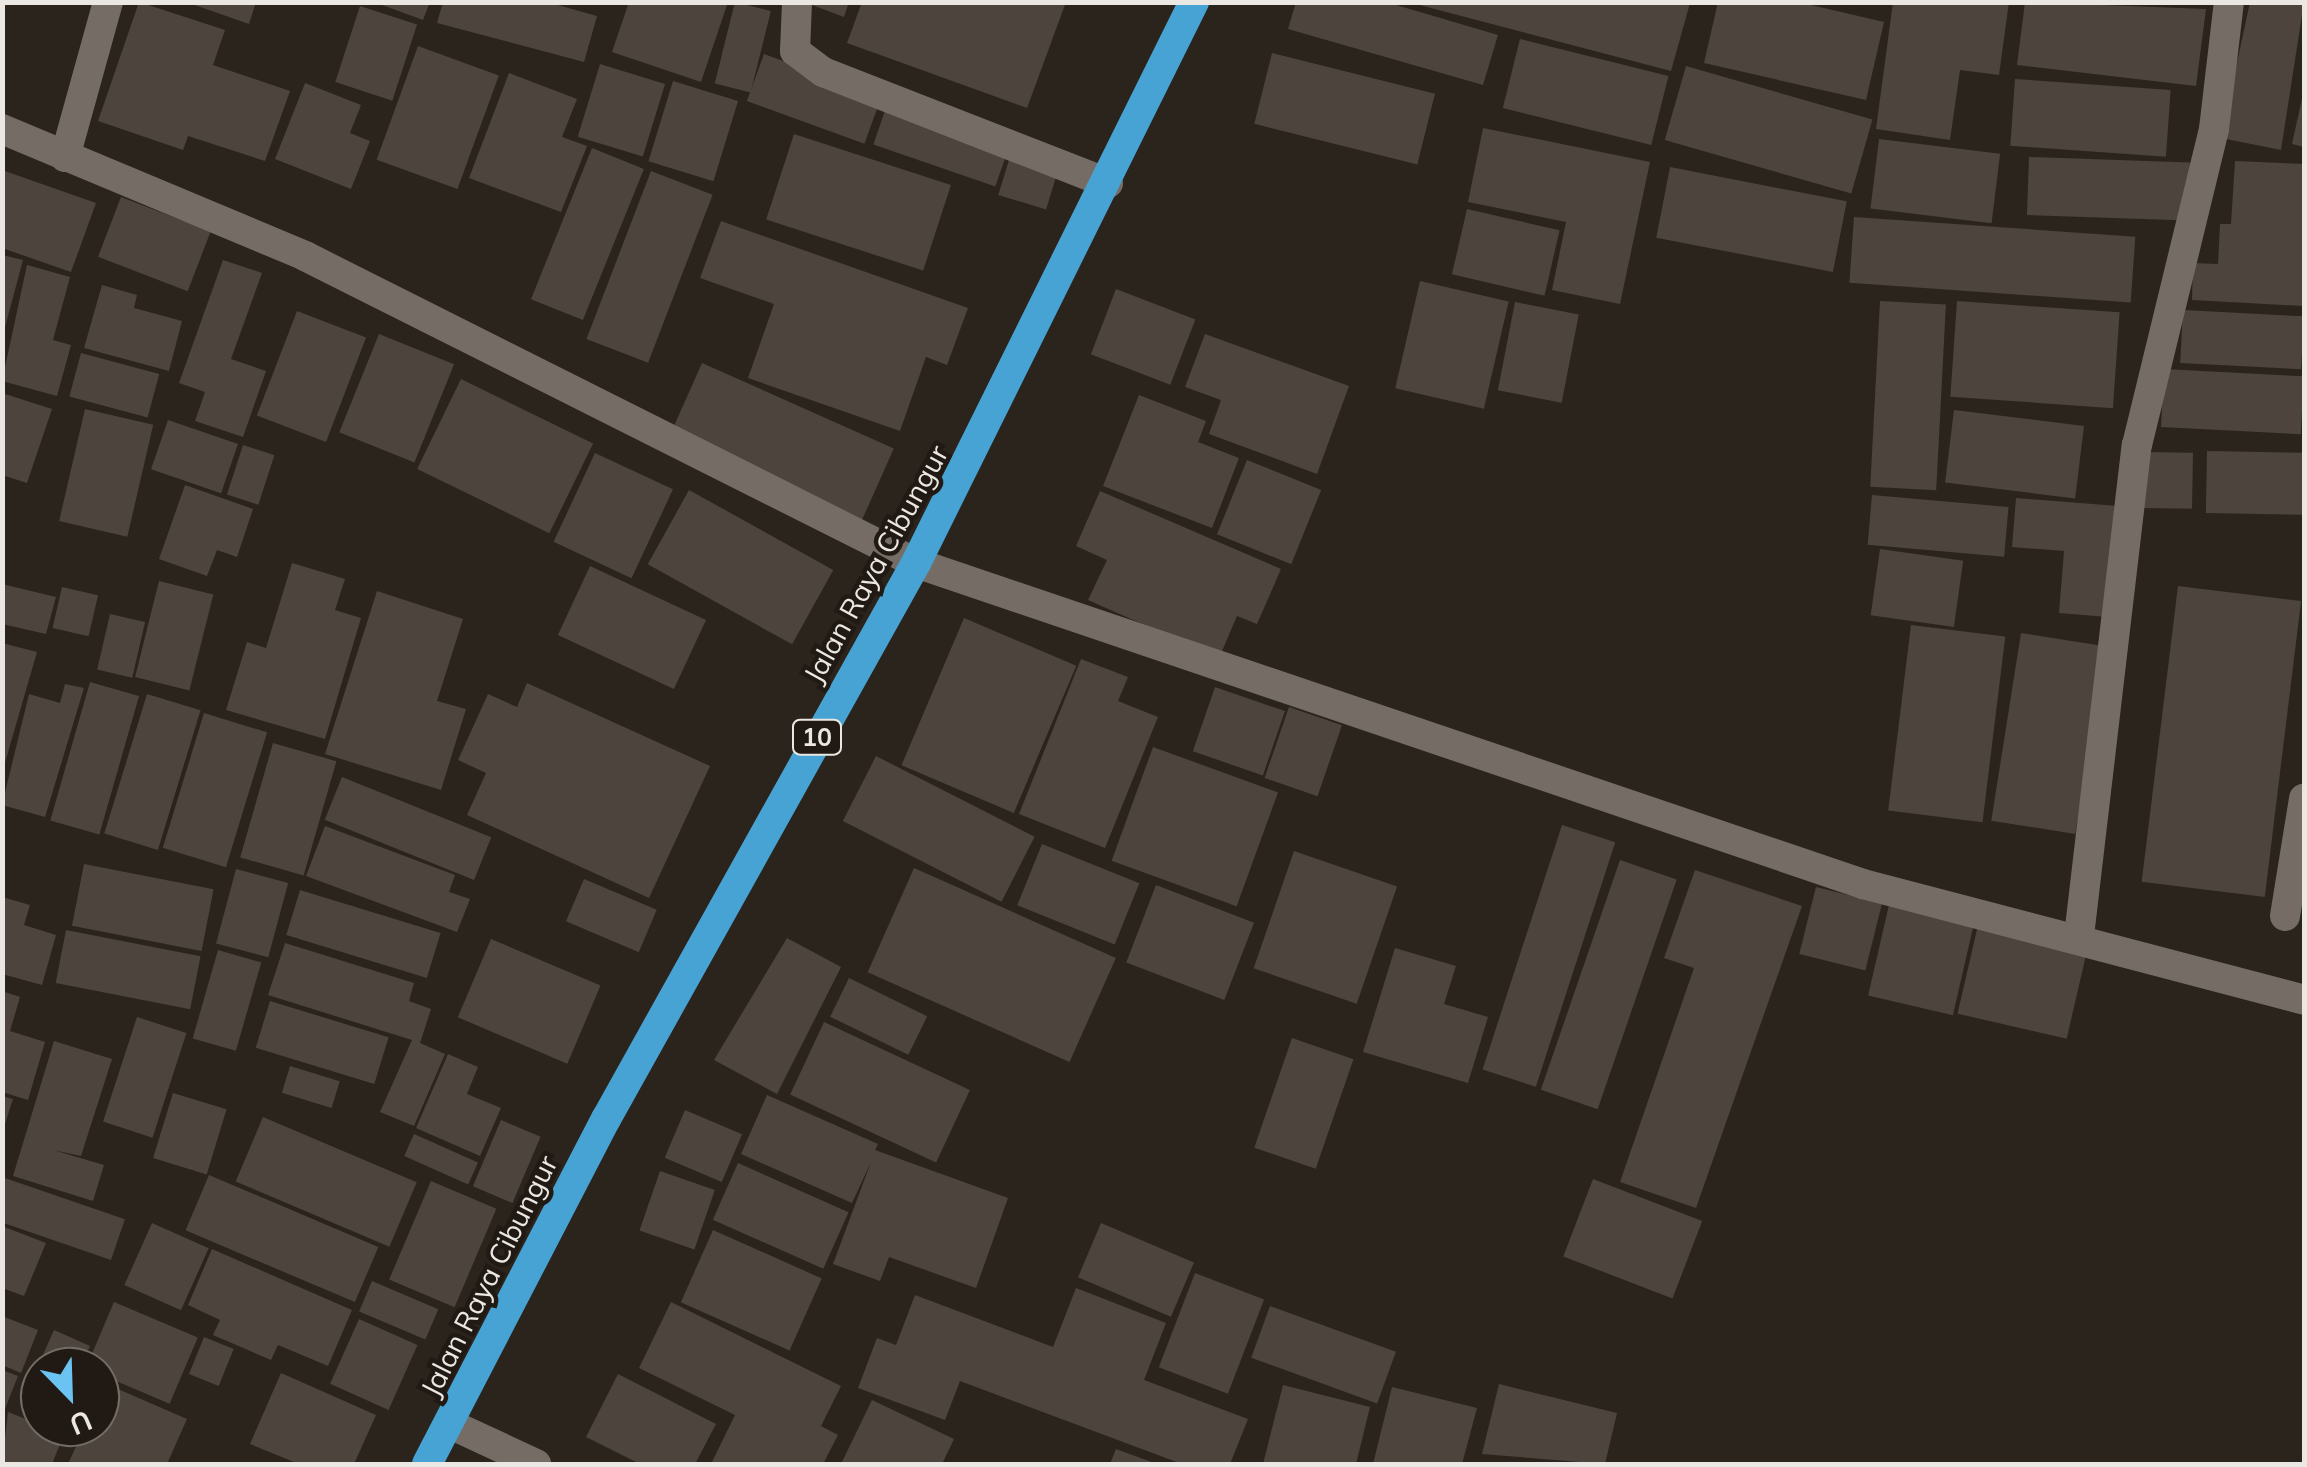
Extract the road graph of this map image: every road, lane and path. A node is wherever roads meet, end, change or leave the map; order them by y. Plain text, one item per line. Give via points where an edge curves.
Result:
1 (108, 2) edge
2 (797, 2) edge
3 (1194, 2) edge
4 (2229, 2) edge
5 (2, 128) edge
6 (65, 157) junction
7 (1108, 183) junction
8 (916, 563) junction
9 (2304, 800) edge
10 (2285, 916) dead end
11 (2079, 936) junction
12 (2304, 1000) edge
13 (450, 1424) junction
14 (427, 1464) edge
15 (536, 1464) edge

1 - 6 street
2 - 7 street via 795,51 812,65
3 - 7 highway, Jalan Raya Cibungur / 10
4 - 11 street via 2214,129 2137,445
5 - 6 street
6 - 8 street via 389,296
7 - 8 highway, Jalan Raya Cibungur / 10
8 - 11 street via 1844,878
8 - 13 highway, Jalan Raya Cibungur / 10 via 606,1119
9 - 10 street
11 - 12 street
13 - 14 highway, Jalan Raya Cibungur / 10
13 - 15 street

